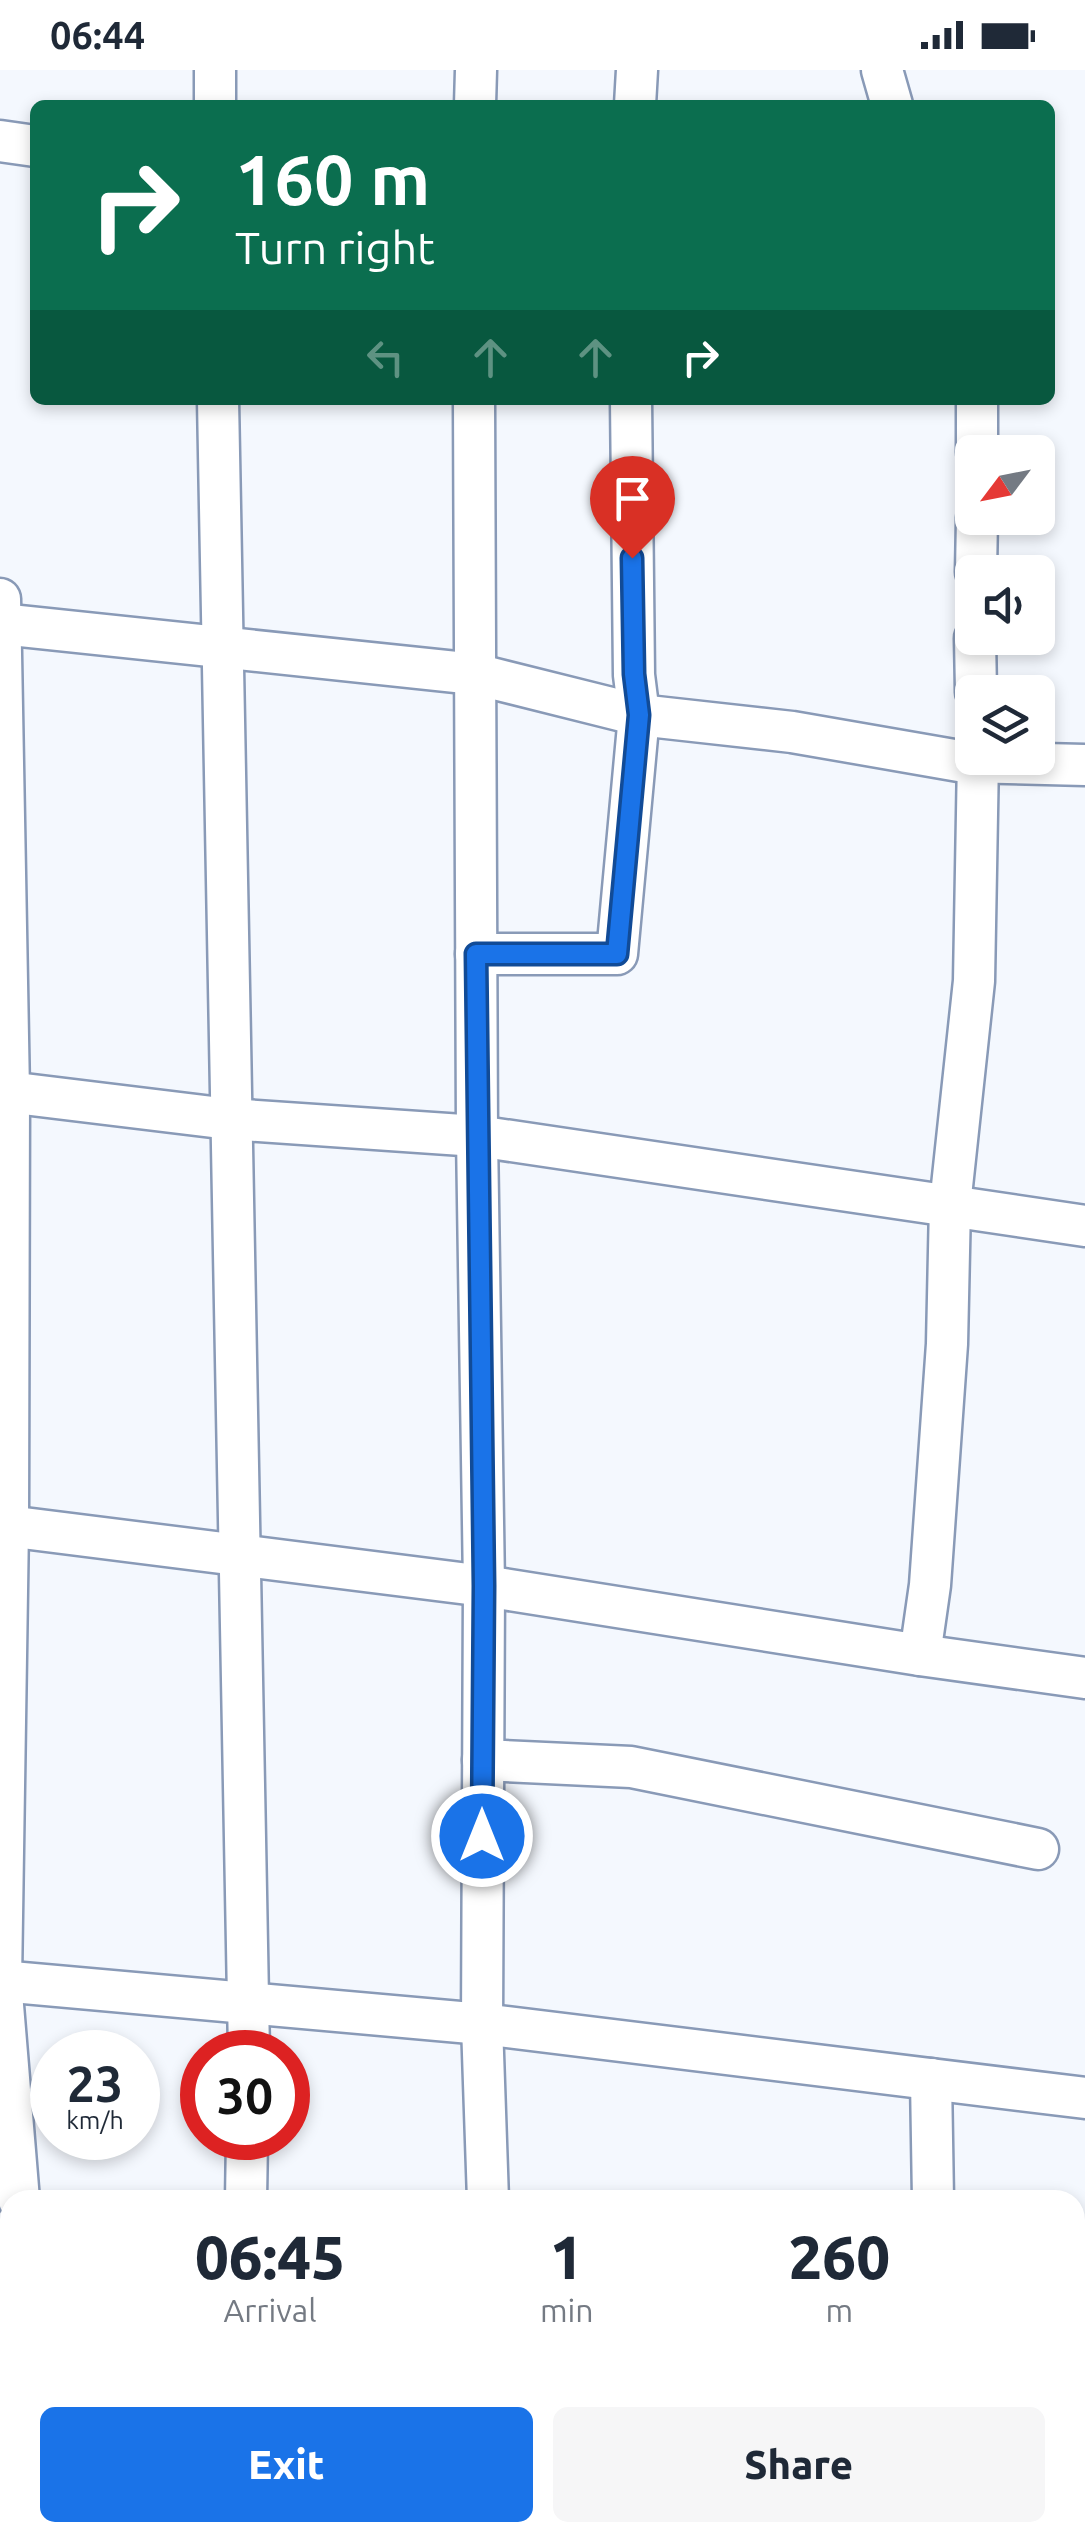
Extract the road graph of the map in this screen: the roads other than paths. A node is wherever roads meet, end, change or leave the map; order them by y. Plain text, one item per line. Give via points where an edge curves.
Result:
1 (215, 70) edge
2 (476, 70) edge
3 (637, 70) edge
4 (882, 70) edge
5 (214, 100) edge
6 (476, 100) edge
7 (634, 100) edge
8 (891, 100) edge
9 (0, 141) edge
10 (30, 145) edge
11 (218, 405) edge
12 (474, 405) edge
13 (631, 405) edge
14 (977, 405) edge
15 (978, 435) edge
16 (1, 616) edge
17 (222, 647) junction
18 (475, 674) junction
19 (639, 715) junction
20 (955, 757) edge
21 (1055, 764) edge
22 (1085, 765) edge
23 (978, 775) edge
24 (476, 954) junction
25 (4, 1092) edge
26 (229, 1118) junction
27 (477, 1136) junction
28 (950, 1204) junction
29 (1085, 1226) edge
30 (4, 1525) edge
31 (239, 1554) junction
32 (484, 1586) junction
33 (920, 1656) junction
34 (1085, 1678) edge
35 (2, 1753) edge
36 (483, 1760) junction
37 (1038, 1850) dead end
38 (0, 1980) edge
39 (250, 2002) junction
40 (482, 2024) junction
41 (249, 2030) edge
42 (931, 2079) junction
43 (1085, 2098) edge
44 (247, 2160) edge
45 (17, 2190) edge
46 (246, 2190) edge
47 (488, 2190) edge
48 (933, 2190) edge

1 - 5 street
2 - 6 street
3 - 7 street
4 - 8 street
9 - 10 street
11 - 17 street
12 - 18 street
13 - 19 street
14 - 15 street
16 - 17 street
16 - 25 street
17 - 18 street
17 - 26 street
18 - 19 street
18 - 24 street
19 - 20 street
19 - 24 street via 617,954
21 - 22 street
23 - 28 street via 974,981
24 - 27 street
25 - 26 street
25 - 30 street
26 - 27 street
26 - 31 street
27 - 28 street
27 - 32 street
28 - 29 street
28 - 33 street via 947,1344
30 - 31 street
30 - 35 street
31 - 32 street
31 - 39 street
32 - 33 street
32 - 36 street
33 - 34 street
35 - 38 street
36 - 37 street via 631,1767
36 - 40 street
38 - 39 street
38 - 45 street
39 - 40 street
39 - 41 street
40 - 42 street
40 - 47 street
42 - 43 street
42 - 48 street
44 - 46 street

